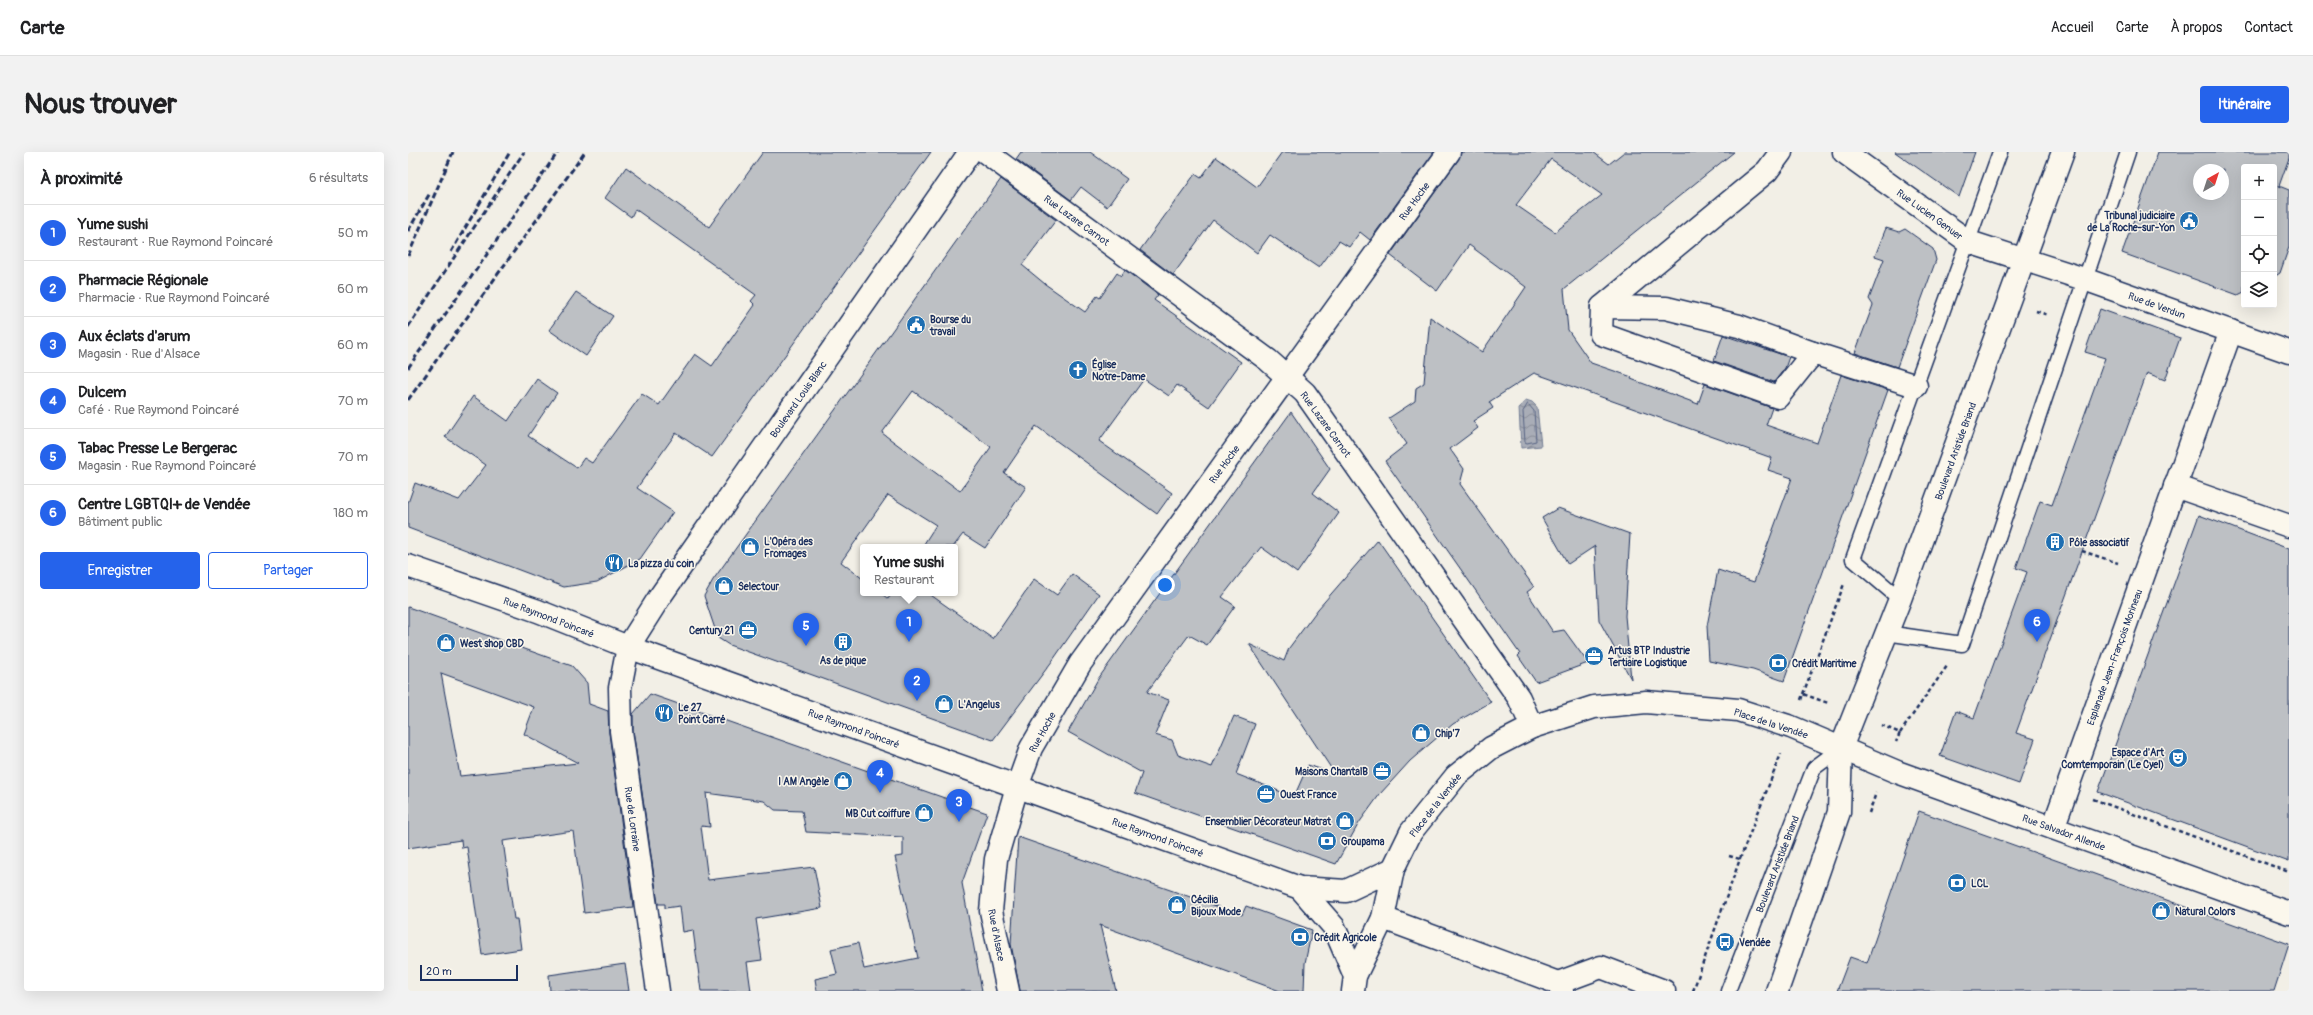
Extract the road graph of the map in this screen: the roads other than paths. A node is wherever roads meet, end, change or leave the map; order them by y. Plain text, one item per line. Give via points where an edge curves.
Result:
1 (970, 152) edge
2 (985, 152) edge
3 (1449, 152) edge
4 (1781, 152) edge
5 (1844, 152) edge
6 (2000, 152) edge
7 (2063, 152) edge
8 (2128, 152) edge
9 (1968, 242) junction
10 (2025, 260) junction
11 (2084, 279) junction
12 (1602, 307) junction
13 (2231, 331) junction
14 (2289, 352) edge
15 (1813, 353) junction
16 (1288, 376) junction
17 (1916, 386) junction
18 (2175, 486) junction
19 (2289, 526) edge
20 (408, 566) edge
21 (1900, 599) junction
22 (1886, 633) junction
23 (628, 648) junction
24 (1532, 727) junction
25 (1841, 748) junction
26 (1016, 787) junction
27 (2053, 828) junction
28 (1393, 869) junction
29 (1300, 888) junction
30 (2289, 913) edge
31 (1383, 918) junction
32 (1354, 983) edge
33 (1560, 987) edge
34 (658, 991) edge
35 (1008, 991) edge
36 (1664, 991) edge
37 (1728, 991) edge
38 (1777, 991) edge

1 - 23 street, Boulevard Louis Blanc via 659,598
2 - 16 street, Rue Lazare Carnot
3 - 16 street, Rue Hoche
4 - 12 street via 1767,171
5 - 9 street, Rue Lucien Genuer
6 - 9 lane
7 - 10 street, Boulevard Aristide Briand
8 - 11 lane
9 - 10 street, Rue Lucien Genuer
9 - 17 lane
10 - 11 street, Rue de Verdun
10 - 21 street, Boulevard Aristide Briand
11 - 13 street, Rue de Verdun
11 - 22 lane via 1962,644
12 - 15 street via 1666,308 1739,326
12 - 15 street via 1601,334 1778,397
13 - 14 street, Rue de Verdun
13 - 18 street, Esplanade Jean-François Morineau
15 - 17 street
16 - 24 street, Rue Lazare Carnot via 1305,394 1519,698
16 - 26 street, Rue Hoche via 1080,664 1031,748
17 - 21 lane via 1853,559
18 - 19 street
18 - 27 street, Esplanade Jean-François Morineau
20 - 23 street, Rue Raymond Poincaré via 538,611
21 - 22 street, Boulevard Aristide Briand
22 - 25 street, Boulevard Aristide Briand
23 - 26 street, Rue Raymond Poincaré
23 - 34 street, Rue de Lorraine via 620,688 621,731
24 - 25 street, Place de la Vendée via 1594,707 1646,702 1738,710 1791,727
24 - 28 street, Place de la Vendée via 1491,748 1456,776 1411,832
25 - 27 street, Rue Salvador Allende via 1897,772
25 - 37 lane, Boulevard Aristide Briand via 1814,768
25 - 38 street, Boulevard Aristide Briand via 1839,812
26 - 29 street, Rue Raymond Poincaré
26 - 35 street, Rue d'Alsace via 996,859 991,911
27 - 30 street, Rue Salvador Allende
28 - 29 street, Rue Raymond Poincaré via 1346,891
28 - 31 street, Place de la Vendée
29 - 32 street, Rue Raymond Poincaré via 1334,927
31 - 32 street, Place de la Vendée
31 - 33 street
33 - 36 street via 1601,967

